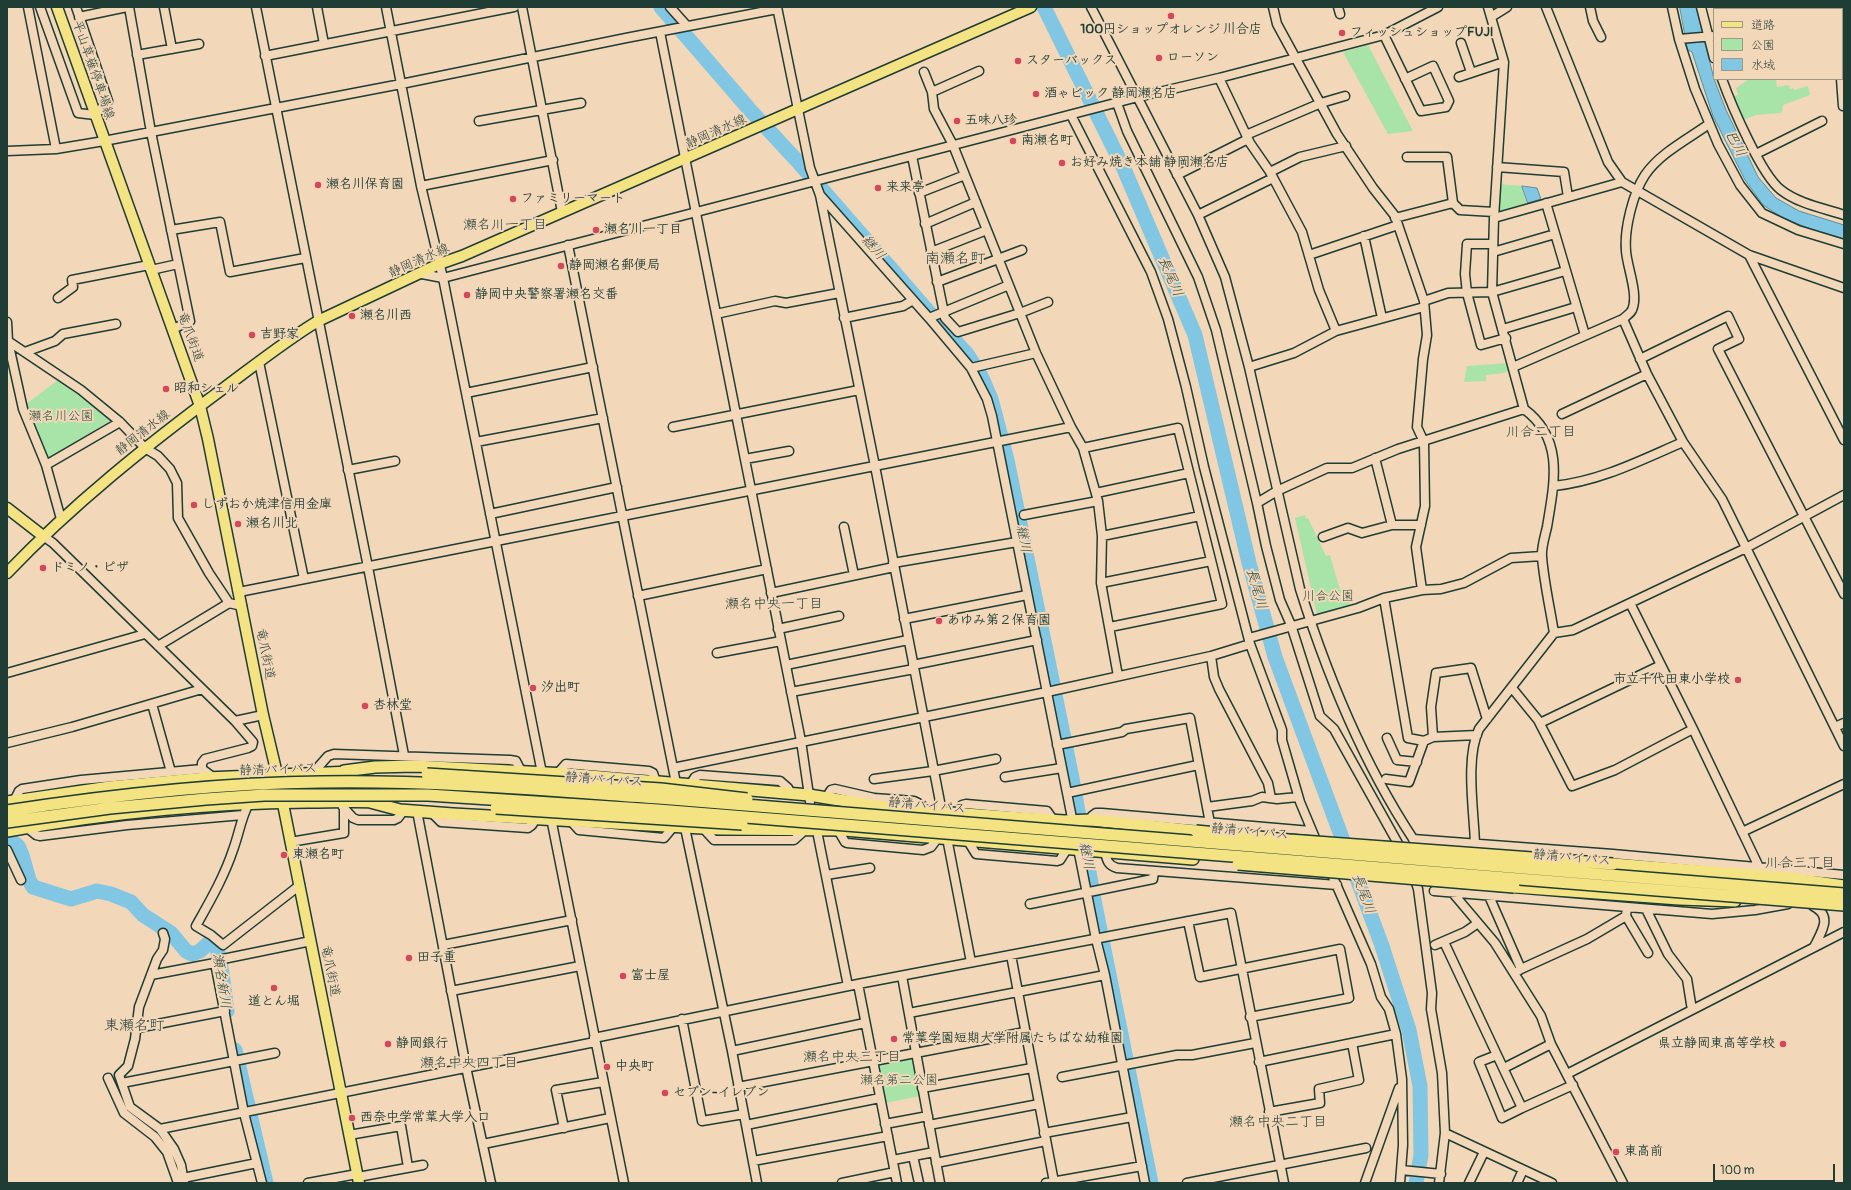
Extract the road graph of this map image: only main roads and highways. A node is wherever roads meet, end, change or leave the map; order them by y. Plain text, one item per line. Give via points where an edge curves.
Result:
1 (57, 7) edge
2 (1027, 9) edge
3 (104, 141) joint
4 (200, 406) junction
5 (7, 508) edge
6 (43, 536) junction
7 (7, 574) edge
8 (344, 772) junction
9 (277, 774) junction
10 (11, 802) edge
11 (282, 802) junction
12 (370, 802) junction
13 (7, 811) edge
14 (913, 819) junction
15 (7, 822) edge
16 (839, 828) junction
17 (7, 831) edge
18 (1844, 886) edge
19 (1844, 894) edge
20 (1844, 907) edge
21 (358, 1178) edge

1 - 3 main road, 平山草薙停車場線
2 - 4 main road, 静岡清水線 via 685,160 439,264 318,322 299,332
3 - 4 main road, 竜爪街道
4 - 6 main road, 静岡清水線 via 114,472
4 - 9 main road, 竜爪街道
5 - 6 main road
6 - 7 main road, 静岡清水線
8 - 9 highway
8 - 14 highway, bridge via 427,774 682,791
8 - 18 highway, bridge via 375,767 415,766 542,772 791,794 942,813 1054,821 1091,820 1289,840 1613,864 1714,867
9 - 10 highway via 110,787
9 - 11 main road, 竜爪街道
11 - 12 highway via 342,806
11 - 17 highway via 111,815
11 - 21 main road, 竜爪街道
12 - 16 highway, bridge
12 - 16 highway via 404,810 680,827 805,830
13 - 14 highway, 静清バイパス, bridge via 109,796 206,787 368,782 519,788
14 - 19 highway, 静清バイパス, bridge
15 - 16 highway, 静清バイパス, bridge via 110,808 206,799 264,795 369,794 428,795 658,810
16 - 20 highway, 静清バイパス, bridge
16 - 20 highway, bridge via 1078,851 1514,887 1678,899

